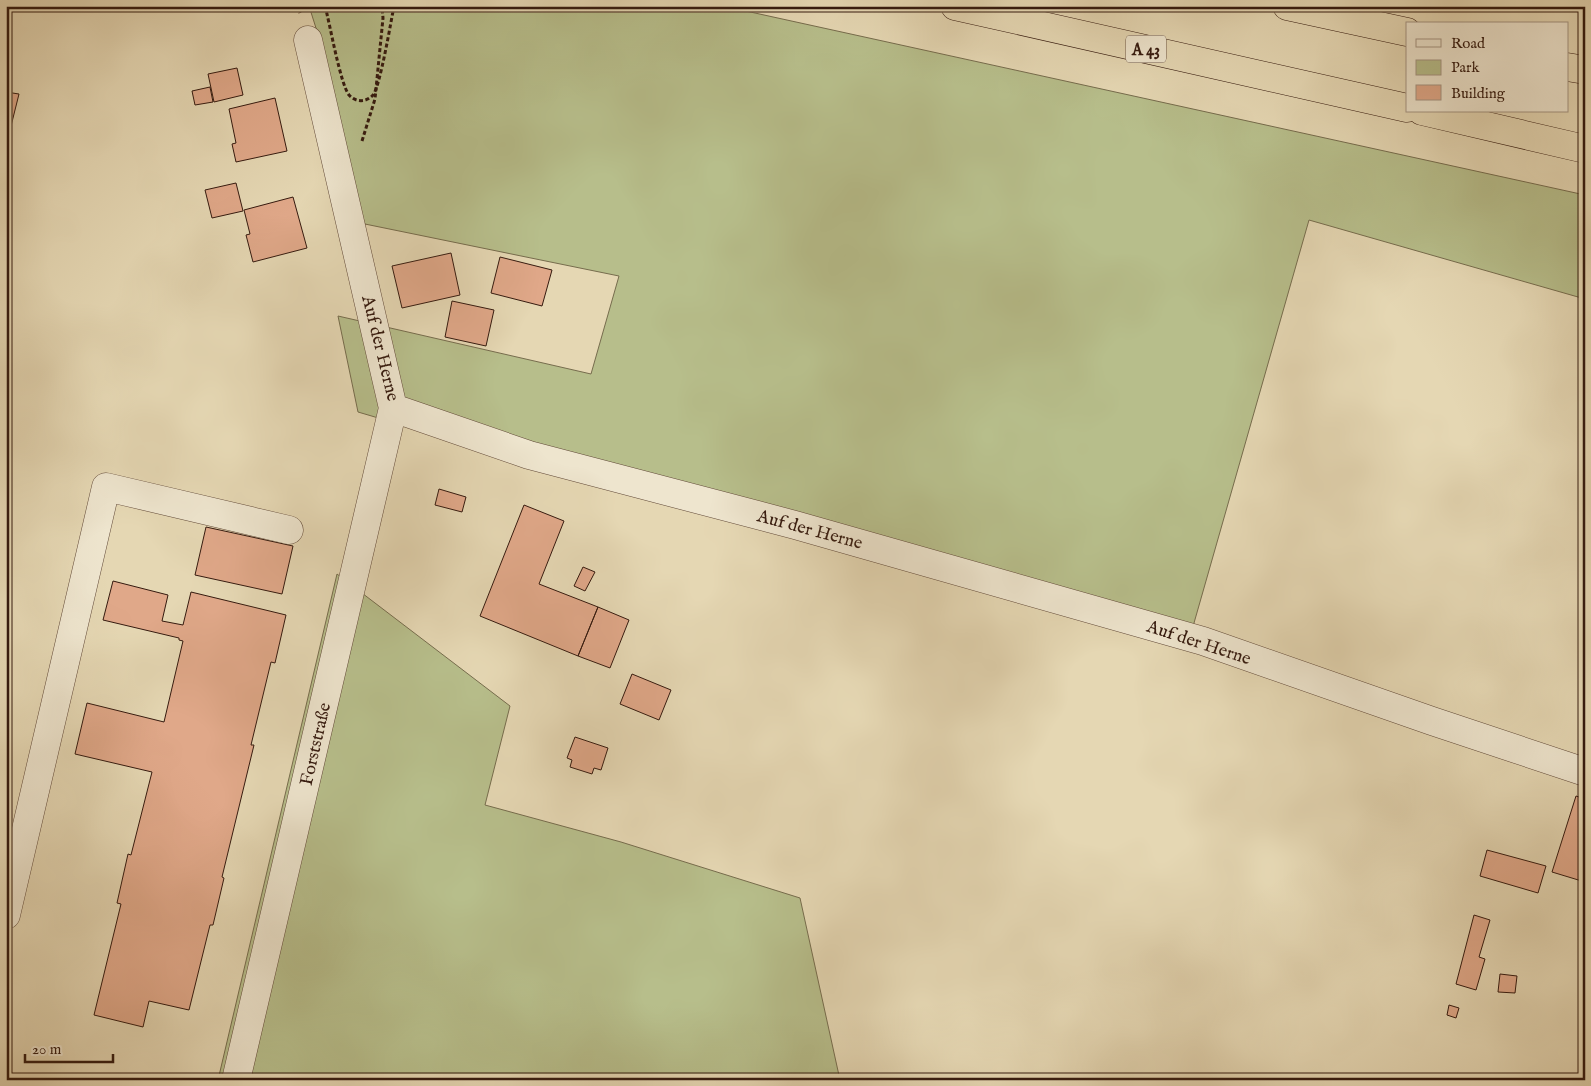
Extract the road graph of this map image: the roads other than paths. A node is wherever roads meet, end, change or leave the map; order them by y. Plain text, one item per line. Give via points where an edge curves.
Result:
1 (955, 6) edge
2 (1287, 6) edge
3 (1406, 32) edge
4 (308, 40) dead end
5 (1568, 67) edge
6 (1585, 70) edge
7 (1406, 108) edge
8 (1426, 112) edge
9 (1585, 149) edge
10 (393, 408) junction
11 (289, 530) dead end
12 (1585, 772) edge
13 (6, 915) edge
14 (236, 1080) edge

1 - 7 highway, A 43
2 - 3 highway
4 - 10 street, Auf der Herne
5 - 6 highway
8 - 9 highway
10 - 12 street, Auf der Herne via 529,455 795,525 1203,641
10 - 14 street, Forststraße
11 - 13 street via 106,488

